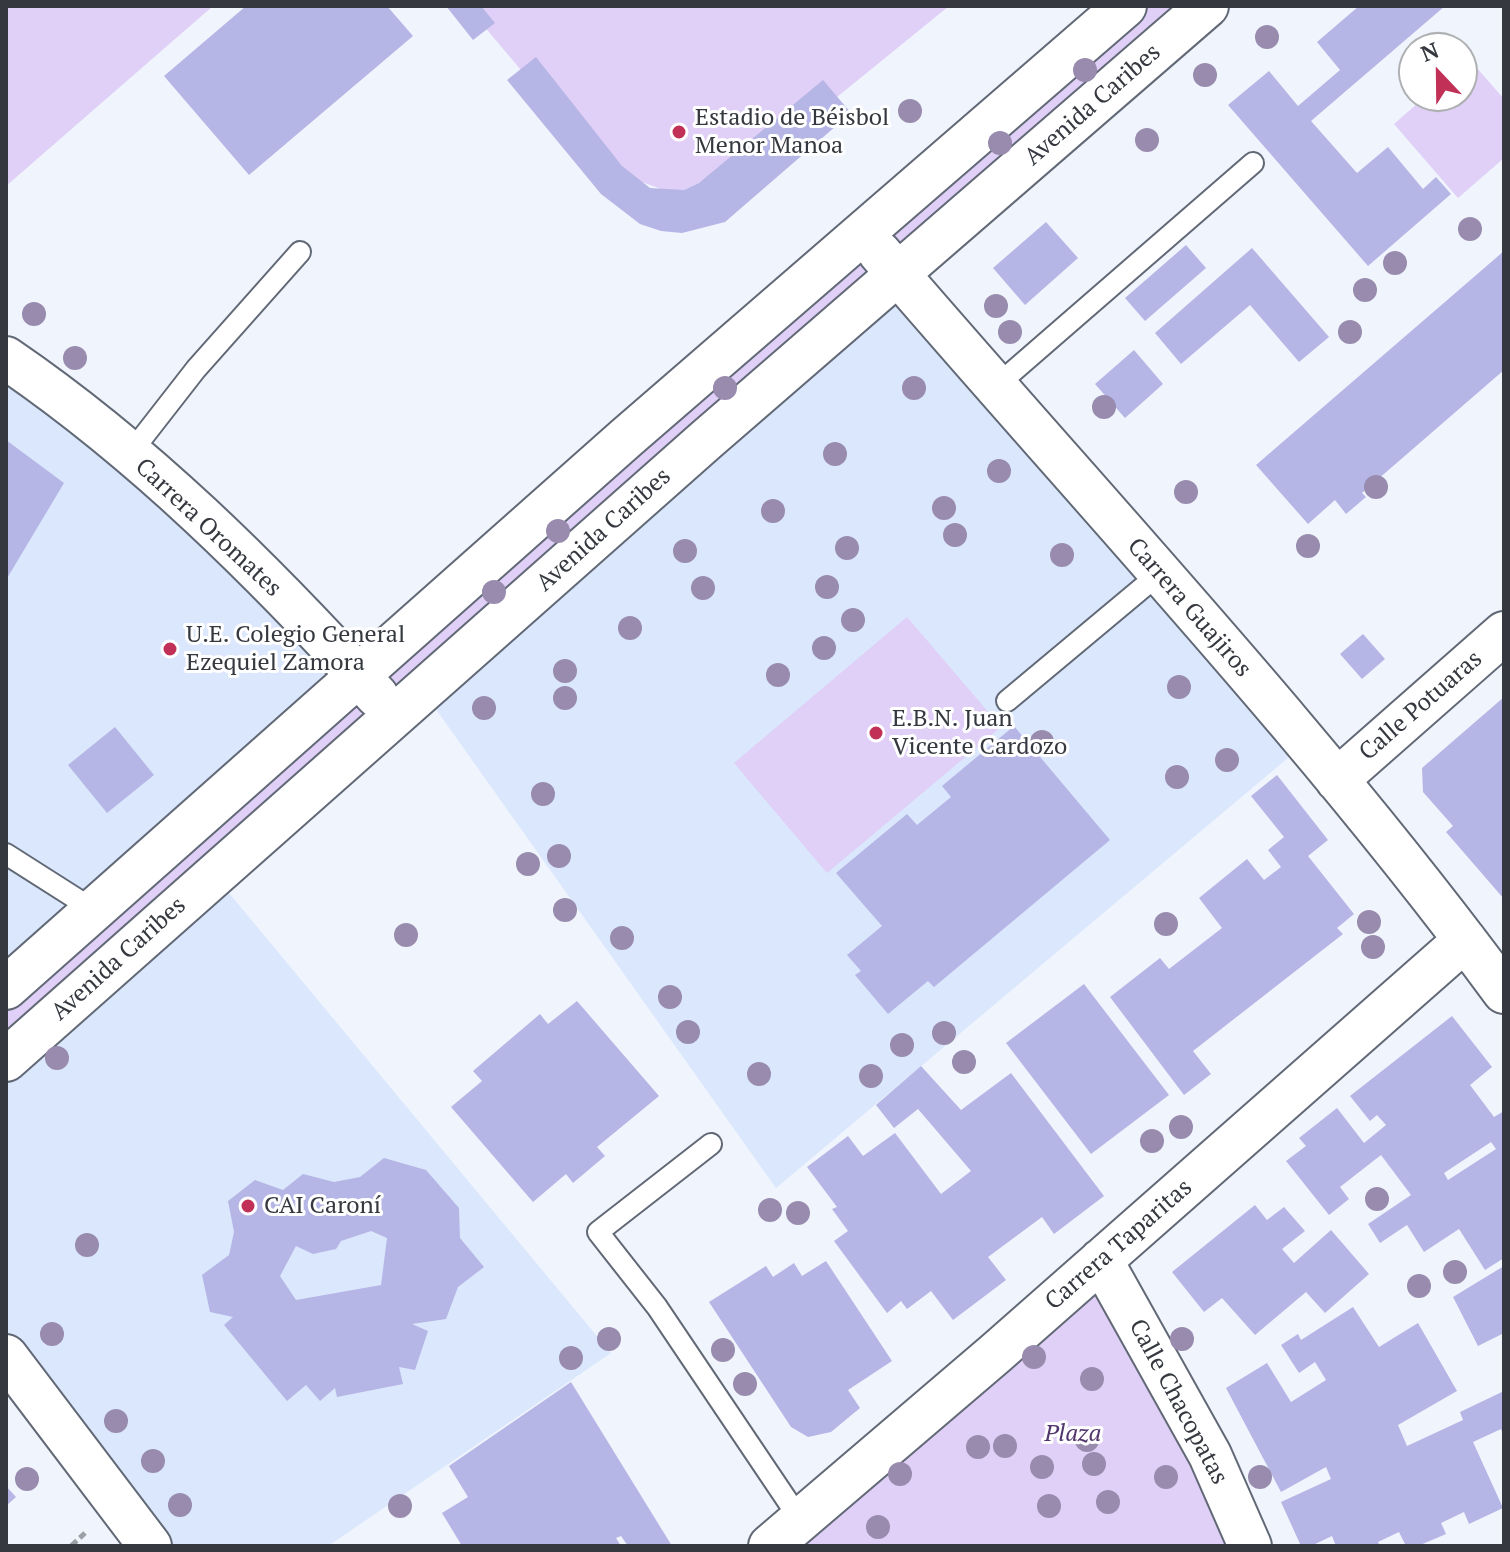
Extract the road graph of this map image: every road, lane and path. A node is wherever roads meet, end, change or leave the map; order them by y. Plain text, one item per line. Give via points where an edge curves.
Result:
1 (1125, 6) edge
2 (1207, 6) edge
3 (1253, 163) dead end
4 (863, 233) junction
5 (300, 252) dead end
6 (898, 274) junction
7 (6, 358) edge
8 (995, 387) junction
9 (129, 455) junction
10 (1159, 574) junction
11 (1504, 633) edge
12 (358, 676) junction
13 (1007, 701) dead end
14 (394, 715) junction
15 (1337, 780) junction
16 (6, 854) edge
17 (94, 910) junction
18 (1465, 940) junction
19 (6, 988) edge
20 (1504, 992) edge
21 (6, 1060) edge
22 (711, 1144) dead end
23 (1101, 1260) junction
24 (6, 1356) edge
25 (786, 1533) edge
26 (150, 1546) edge
27 (1250, 1546) edge

1 - 4 street
2 - 6 street, Avenida Caribes
3 - 8 lane
4 - 6 street, Carrera Guajiros
4 - 12 street
5 - 9 lane via 196,369
6 - 8 street, Carrera Guajiros
6 - 14 street, Avenida Caribes
7 - 9 street, Carrera Oromates
8 - 10 street, Carrera Guajiros
9 - 12 street, Carrera Oromates via 249,560
10 - 13 lane
10 - 15 street, Carrera Guajiros
11 - 15 street, Calle Potuaras
12 - 14 street, Carrera Oromates
12 - 17 street
14 - 21 street, Avenida Caribes
15 - 18 street, Carrera Guajiros
16 - 17 lane
17 - 19 street
18 - 20 street, Carrera Guajiros
18 - 23 street, Carrera Taparitas
22 - 25 lane via 598,1232 657,1307
23 - 25 street, Carrera Taparitas
23 - 27 street, Calle Chacopatas via 1210,1455
24 - 26 street

